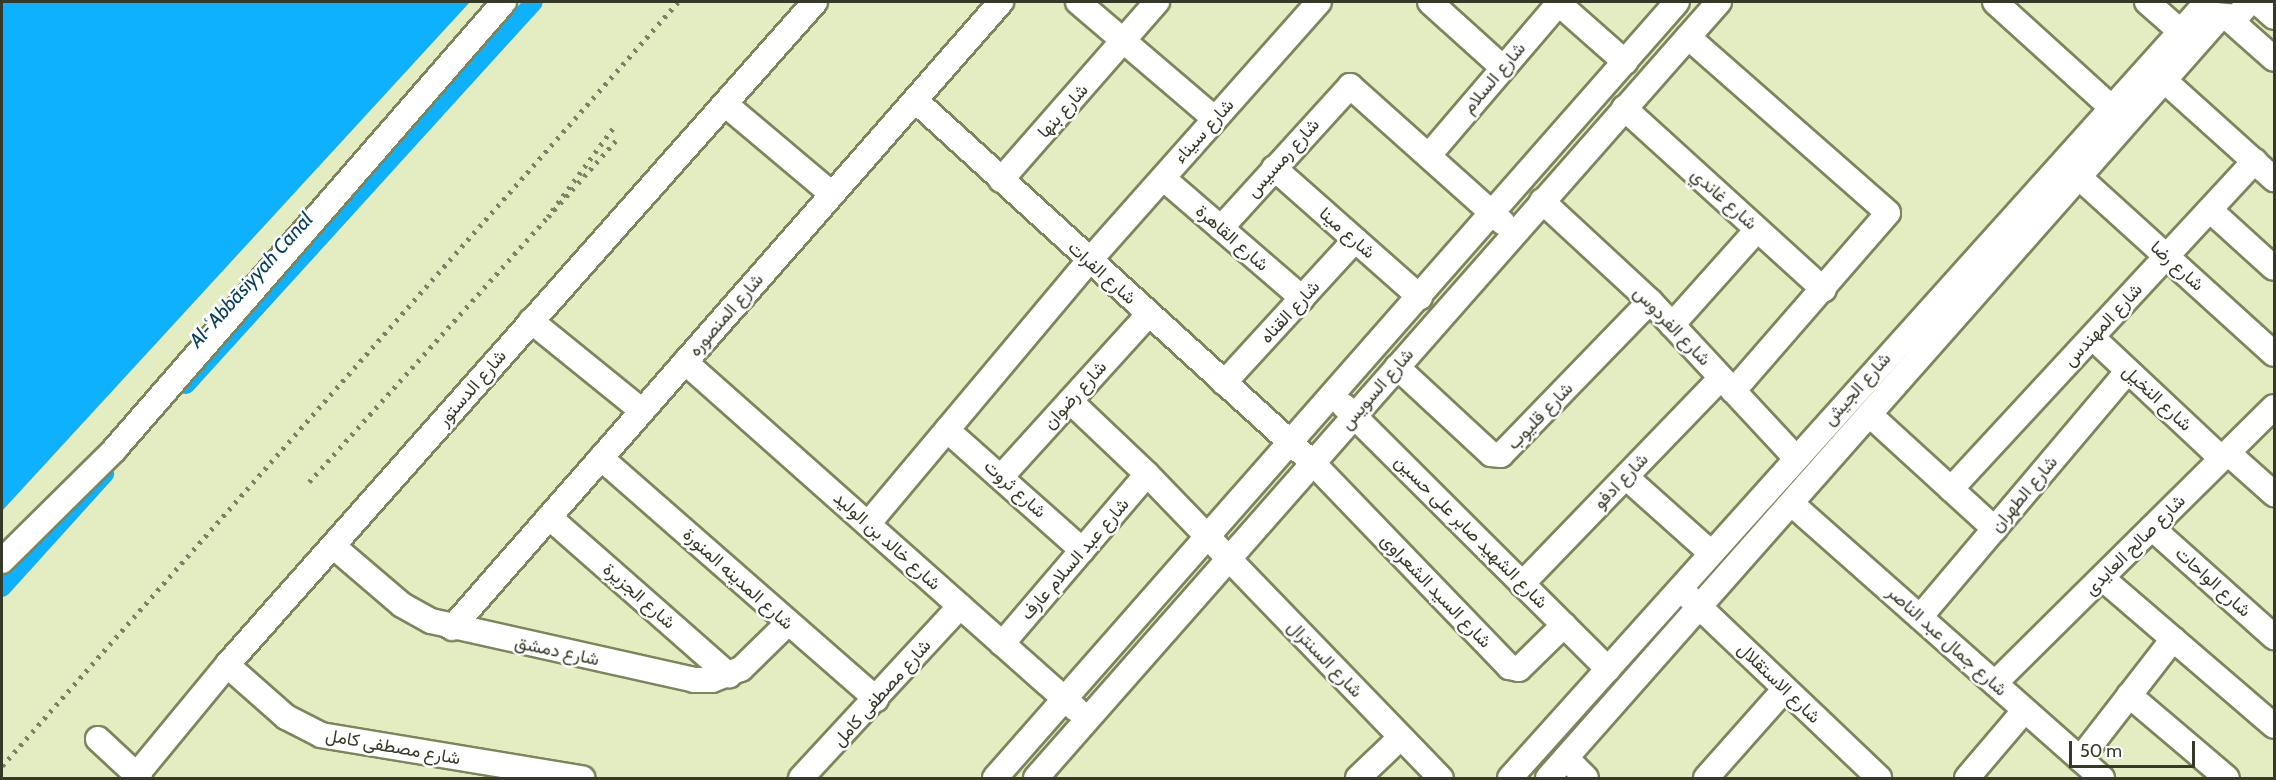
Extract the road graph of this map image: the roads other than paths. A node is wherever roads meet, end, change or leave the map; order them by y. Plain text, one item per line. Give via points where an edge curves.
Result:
1 (504, 2) edge
2 (814, 2) edge
3 (1001, 2) edge
4 (1078, 2) edge
5 (1157, 2) edge
6 (1319, 2) edge
7 (1430, 2) edge
8 (1558, 2) edge
9 (1677, 2) edge
10 (1719, 2) edge
11 (1995, 2) edge
12 (2147, 2) edge
13 (2249, 2) edge
14 (2256, 2) edge
15 (2216, 10) edge
16 (2274, 17) edge
17 (2180, 31) junction
18 (1688, 37) junction
19 (1126, 42) junction
20 (2274, 59) edge
21 (1625, 62) junction
22 (1503, 68) junction
23 (2165, 81) junction
24 (915, 100) junction
25 (725, 104) junction
26 (1624, 108) junction
27 (2120, 115) junction
28 (1215, 119) junction
29 (1430, 154) junction
30 (2255, 161) junction
31 (1274, 168) junction
32 (1163, 178) junction
33 (2080, 178) junction
34 (2274, 179) edge
35 (1001, 180) junction
36 (832, 194) junction
37 (1542, 201) junction
38 (2210, 210) junction
39 (1493, 213) junction
40 (1221, 228) junction
41 (1757, 230) junction
42 (1515, 233) junction
43 (1356, 240) junction
44 (2167, 256) junction
45 (1089, 261) junction
46 (2274, 268) edge
47 (1824, 290) junction
48 (1420, 297) junction
49 (1302, 298) junction
50 (1650, 301) junction
51 (1148, 315) junction
52 (531, 321) junction
53 (1672, 325) junction
54 (2092, 337) junction
55 (2274, 354) edge
56 (685, 362) junction
57 (1397, 367) junction
58 (2128, 371) junction
59 (1224, 383) junction
60 (1727, 384) junction
61 (1334, 396) junction
62 (1070, 401) junction
63 (2274, 407) edge
64 (642, 411) junction
65 (1870, 415) junction
66 (1354, 416) junction
67 (947, 430) junction
68 (1812, 438) junction
69 (1292, 444) junction
70 (2225, 456) junction
71 (1795, 457) junction
72 (1833, 457) junction
73 (601, 458) junction
74 (1313, 463) junction
75 (1147, 474) junction
76 (1002, 476) junction
77 (1626, 477) junction
78 (1951, 489) junction
79 (2274, 495) edge
80 (1792, 504) junction
81 (549, 517) junction
82 (868, 524) junction
83 (1995, 528) junction
84 (2152, 528) junction
85 (1209, 539) junction
86 (333, 546) junction
87 (1082, 550) junction
88 (1711, 553) junction
89 (1228, 559) junction
90 (2, 561) edge
91 (2102, 578) junction
92 (1522, 584) junction
93 (1680, 588) junction
94 (960, 606) junction
95 (1700, 607) junction
96 (1920, 617) junction
97 (787, 624) junction
98 (1564, 625) junction
99 (452, 628) junction
100 (2274, 637) edge
101 (2174, 639) junction
102 (1002, 644) junction
103 (227, 665) junction
104 (1608, 669) junction
105 (729, 675) junction
106 (1995, 684) junction
107 (1785, 689) junction
108 (2129, 695) junction
109 (876, 699) junction
110 (1065, 699) junction
111 (2024, 711) junction
112 (1089, 720) junction
113 (2274, 726) edge
114 (1401, 738) junction
115 (98, 739) dead end
116 (1566, 758) junction
117 (2080, 759) junction
118 (1714, 776) edge
119 (137, 777) edge
120 (582, 778) edge
121 (801, 778) edge
122 (995, 778) edge
123 (1036, 778) edge
124 (1358, 778) edge
125 (1441, 778) edge
126 (1510, 778) edge
127 (1548, 778) edge
128 (1586, 778) edge
129 (1879, 778) edge
130 (1967, 778) edge
131 (2102, 778) edge
132 (2227, 778) edge

1 - 90 street via 114,450
2 - 25 street, شارع الدستور
3 - 24 street, شارع المنصوره
4 - 19 street
5 - 19 street, شارع بنها
6 - 28 street, شارع سيناء
7 - 22 street
8 - 21 street
8 - 22 street, شارع السلام
9 - 21 street, شارع السويس
10 - 18 street, شارع السويس
11 - 27 street
12 - 17 street
13 - 15 street, شارع الجيش via 2244,12
14 - 16 street
15 - 17 street, شارع الجيش
15 - 20 street
15 - 23 street, شارع الجيش
17 - 27 street, شارع الجيش
18 - 26 street, شارع السويس
18 - 47 street, شارع ادفو via 1887,209 1885,221
19 - 28 street
19 - 35 street, شارع بنها
21 - 39 street, شارع السويس
22 - 29 street, شارع السلام
23 - 27 street, شارع الجيش
23 - 30 street
24 - 35 street, شارع الفرات
24 - 36 street, شارع المنصوره
25 - 36 street
25 - 52 street, شارع الدستور
26 - 37 street, شارع السويس
26 - 41 street, شارع غاندي
27 - 33 street, شارع الجيش
27 - 68 street, شارع الجيش
28 - 32 street, شارع سيناء
29 - 31 street, شارع رمسيس via 1359,89 1346,87
29 - 39 street
30 - 34 street
30 - 38 street, شارع المهندس
31 - 40 street, شارع رمسيس
31 - 43 street, شارع مينا
32 - 40 street, شارع القاهرة
32 - 45 street, شارع سيناء
33 - 44 street, شارع رضا
33 - 65 street, شارع الجيش
35 - 45 street, شارع الفرات
36 - 56 street, شارع المنصوره
37 - 42 street, شارع السويس
37 - 50 street, شارع الفردوس
38 - 44 street, شارع المهندس
38 - 46 street
39 - 42 street
39 - 48 street, شارع السويس
40 - 49 street, شارع القاهرة
41 - 47 street, شارع غاندي
41 - 53 street
42 - 57 street, شارع السويس
43 - 48 street, شارع مينا
43 - 49 street, شارع القناه
44 - 54 street, شارع المهندس
44 - 55 street, شارع رضا
45 - 51 street, شارع الفرات
45 - 67 street, شارع سيناء
47 - 60 street, شارع ادفو
48 - 61 street, شارع السويس
49 - 59 street, شارع القناه
50 - 53 street, شارع الفردوس
50 - 57 street, شارع قليوب via 1501,455 1491,454
51 - 59 street, شارع الفرات
51 - 62 street, شارع رضوان
52 - 64 street
52 - 86 street, شارع الدستور
53 - 60 street, شارع الفردوس
54 - 58 street, شارع النخيل
54 - 78 street, شارع المهندس
56 - 64 street, شارع المنصوره
56 - 82 street, شارع خالد بن الوليد
57 - 66 street, شارع السويس
58 - 70 street, شارع النخيل
58 - 83 street, شارع الطهران
59 - 69 street, شارع الفرات
60 - 71 street, شارع الفردوس
60 - 77 street, شارع ادفو
61 - 66 street, شارع الشهيد صابر على حسين
61 - 69 street, شارع السويس
62 - 75 street, شارع السنترال
62 - 76 street, شارع رضوان
63 - 70 street, شارع صالح العايدى
64 - 73 street, شارع المنصوره
65 - 72 street, شارع الجيش
65 - 78 street
66 - 74 street, شارع السويس
66 - 92 street, شارع الشهيد صابر على حسين
67 - 76 street, شارع ثروت
67 - 82 street, شارع سيناء
68 - 71 street, شارع الجيش
68 - 72 street
69 - 74 street, شارع الفرات
69 - 85 street, شارع السويس
70 - 79 street, شارع النخيل
70 - 84 street, شارع صالح العايدى
71 - 88 street, شارع الجيش
72 - 80 street, شارع الجيش
73 - 81 street, شارع المنصوره
73 - 97 street, شارع المدينه المنورة
74 - 89 street, شارع السويس
74 - 98 street, شارع السيد الشعراوى via 1512,669 1522,666
75 - 85 street, شارع السنترال
75 - 87 street, شارع عبد السلام عارف
76 - 87 street, شارع ثروت
77 - 88 street
77 - 92 street, شارع ادفو
78 - 83 street
80 - 95 street, شارع الجيش
80 - 96 street, شارع جمال عبد الناصر
81 - 99 street, شارع المنصوره
81 - 105 street, شارع الجزيرة
82 - 94 street, شارع خالد بن الوليد
83 - 96 street, شارع الطهران
84 - 91 street, شارع صالح العايدى
84 - 100 street, شارع الواحات
85 - 89 street, شارع السنترال
85 - 110 street, شارع السويس
86 - 99 street, شارع دمشق via 402,606
86 - 103 street, شارع الدستور
87 - 102 street, شارع عبد السلام عارف
88 - 93 street, شارع الجيش
89 - 112 street, شارع السويس
89 - 114 street, شارع السنترال
91 - 101 street
91 - 106 street, شارع صالح العايدى
92 - 98 street, شارع الشهيد صابر على حسين
93 - 95 street, شارع الاستقلال
93 - 104 street, شارع الجيش
94 - 102 street, شارع خالد بن الوليد
94 - 109 street, شارع مصطفى كامل
95 - 107 street, شارع الاستقلال
95 - 116 street, شارع الجيش
96 - 106 street, شارع جمال عبد الناصر
97 - 105 street
97 - 109 street, شارع المدينه المنورة
98 - 104 street, شارع الشهيد صابر على حسين
99 - 105 street, شارع دمشق via 694,680
101 - 108 street
101 - 113 street
102 - 110 street, شارع خالد بن الوليد
103 - 119 street, شارع الدستور
103 - 120 street, شارع مصطفى كامل via 286,717 321,735
104 - 126 street, شارع الجيش
106 - 111 street, شارع جمال عبد الناصر
107 - 118 street
107 - 129 street, شارع الاستقلال
108 - 117 street
108 - 132 street
109 - 121 street, شارع مصطفى كامل
110 - 112 street, شارع خالد بن الوليد
110 - 122 street, شارع السويس
111 - 117 street, شارع جمال عبد الناصر
111 - 130 street
112 - 123 street, شارع السويس
114 - 124 street
114 - 125 street, شارع السنترال
115 - 119 street
116 - 127 street, شارع الجيش
116 - 128 street
117 - 131 street, شارع جمال عبد الناصر

